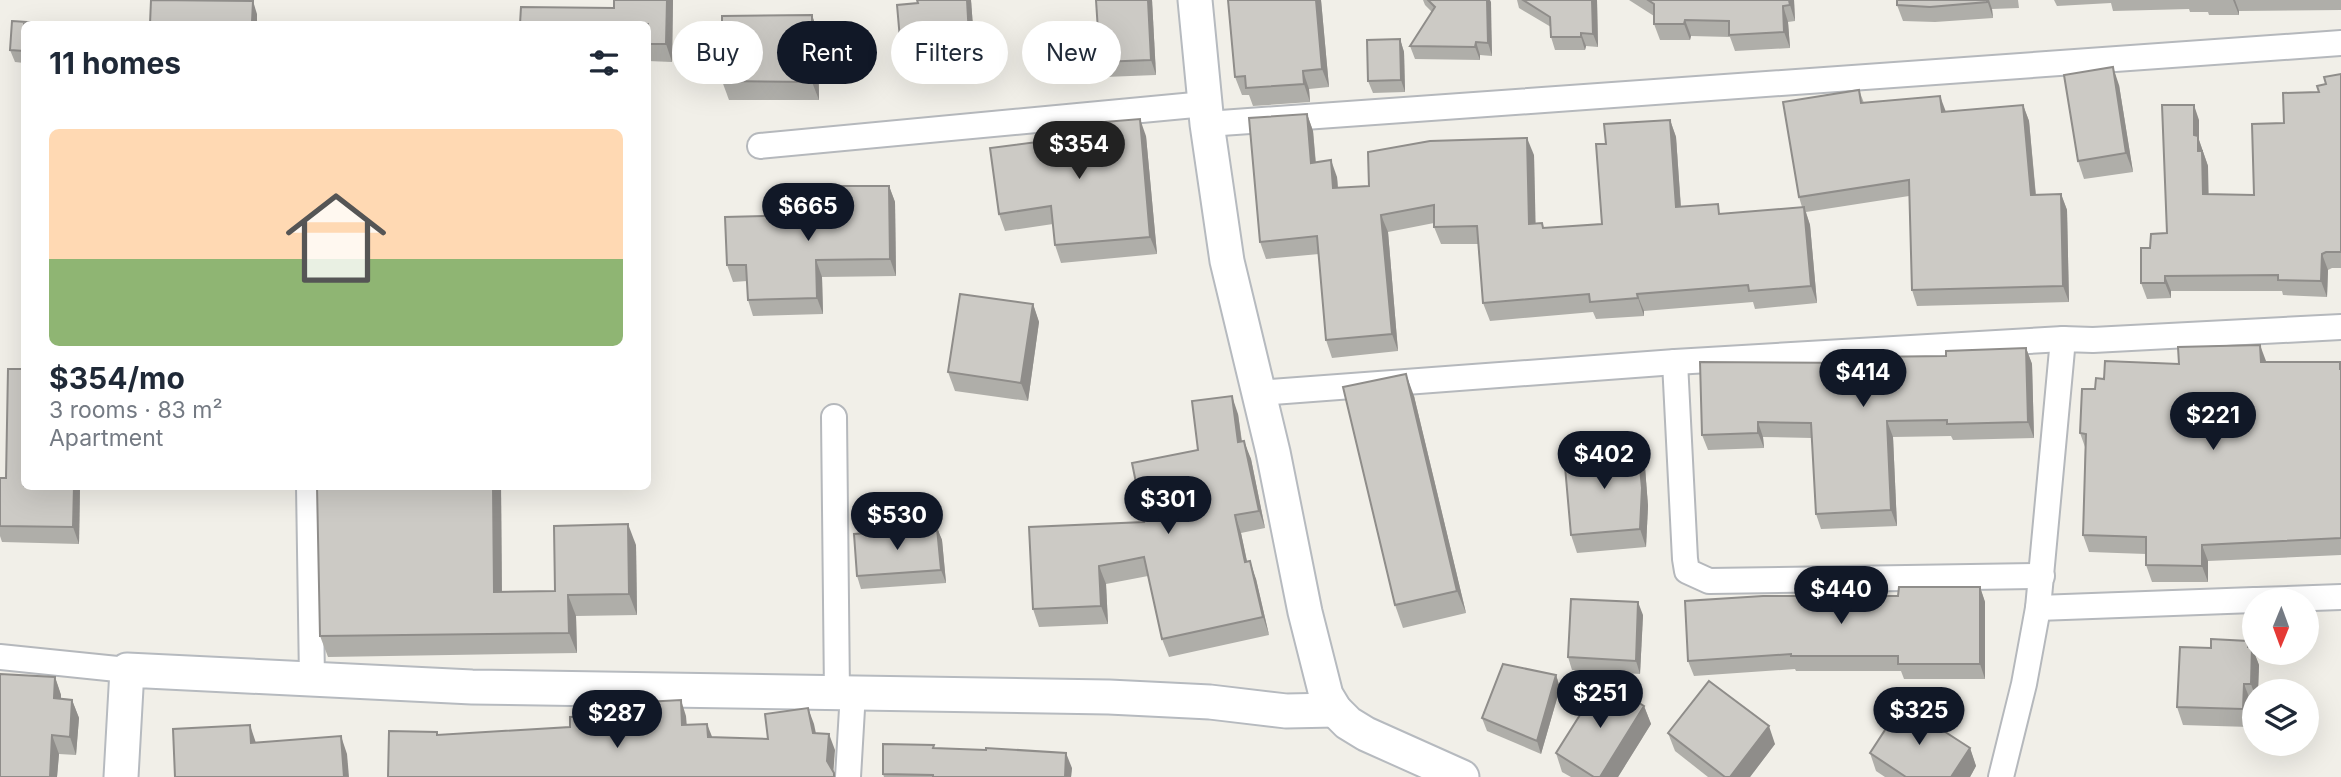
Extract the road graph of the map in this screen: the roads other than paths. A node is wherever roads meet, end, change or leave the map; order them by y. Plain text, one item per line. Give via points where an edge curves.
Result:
1 (1195, 0) edge
2 (2341, 43) edge
3 (1206, 114) junction
4 (760, 146) dead end
5 (2341, 327) edge
6 (2063, 339) junction
7 (1675, 362) junction
8 (1258, 393) junction
9 (834, 417) dead end
10 (309, 490) edge
11 (2042, 576) junction
12 (2341, 597) edge
13 (2319, 598) edge
14 (2242, 601) edge
15 (2038, 608) junction
16 (0, 657) edge
17 (127, 670) junction
18 (312, 679) junction
19 (845, 692) junction
20 (1335, 710) junction
21 (121, 777) edge
22 (848, 777) edge
23 (1462, 777) edge
24 (2001, 777) edge

1 - 3 street
2 - 3 street
3 - 4 street
3 - 8 street via 1227,261
5 - 6 street
6 - 7 street
6 - 11 street
7 - 8 street
7 - 11 street via 1685,559 1687,571 1698,578
8 - 20 street via 1320,678
9 - 19 street
10 - 18 street
11 - 15 street
12 - 13 street
14 - 15 street
15 - 24 street
16 - 17 street
17 - 18 street
17 - 21 street
18 - 19 street via 472,687
19 - 20 street via 1109,697 1286,711
19 - 22 street
20 - 23 street via 1366,734

